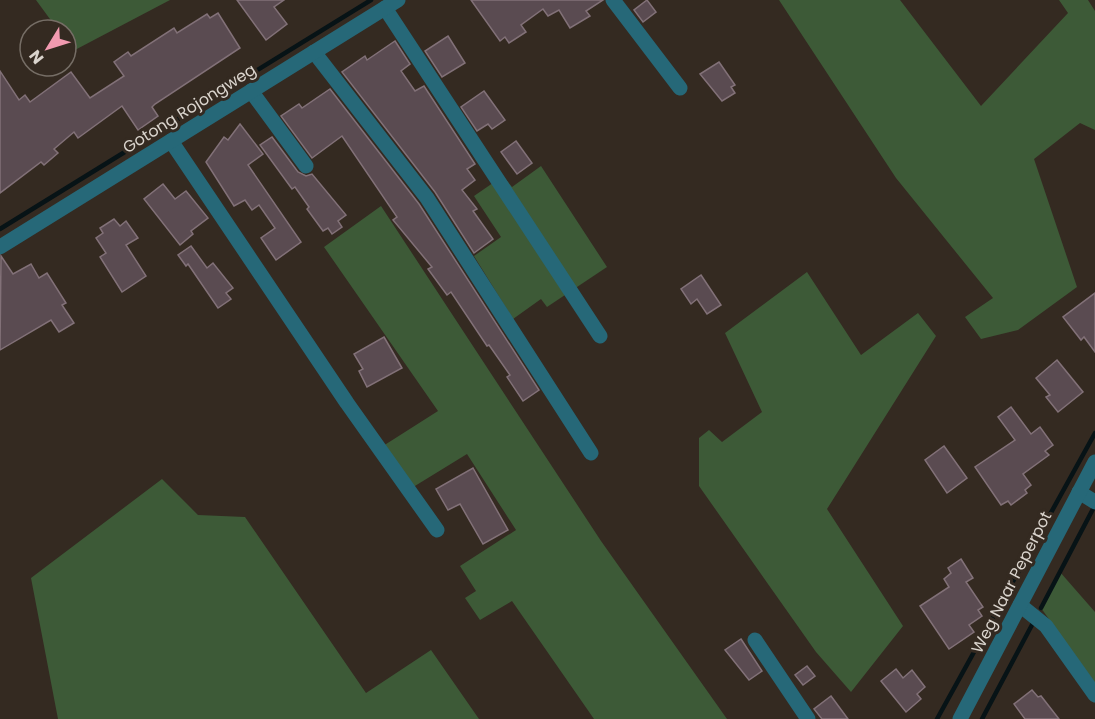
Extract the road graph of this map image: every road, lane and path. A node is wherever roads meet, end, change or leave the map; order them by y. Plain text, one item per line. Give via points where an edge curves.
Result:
1 (613, 0) edge
2 (392, 4) edge
3 (314, 52) junction
4 (680, 88) dead end
5 (251, 91) junction
6 (171, 141) junction
7 (306, 166) dead end
8 (0, 247) edge
9 (600, 336) dead end
10 (591, 453) dead end
11 (1095, 462) edge
12 (1079, 492) junction
13 (1095, 502) edge
14 (437, 530) dead end
15 (1020, 605) junction
16 (756, 640) dead end
17 (1095, 695) edge
18 (808, 719) edge
19 (960, 719) edge

1 - 4 street
2 - 3 street, Gotong Rojongweg
2 - 9 street
3 - 5 street, Gotong Rojongweg
3 - 10 street via 427,198
5 - 6 street, Gotong Rojongweg
5 - 7 street
6 - 8 street, Gotong Rojongweg
6 - 14 street
11 - 12 street, Weg Naar Peperpot
12 - 13 street
12 - 15 street, Weg Naar Peperpot
15 - 17 street via 1041,620
15 - 19 street, Weg Naar Peperpot
16 - 18 street

